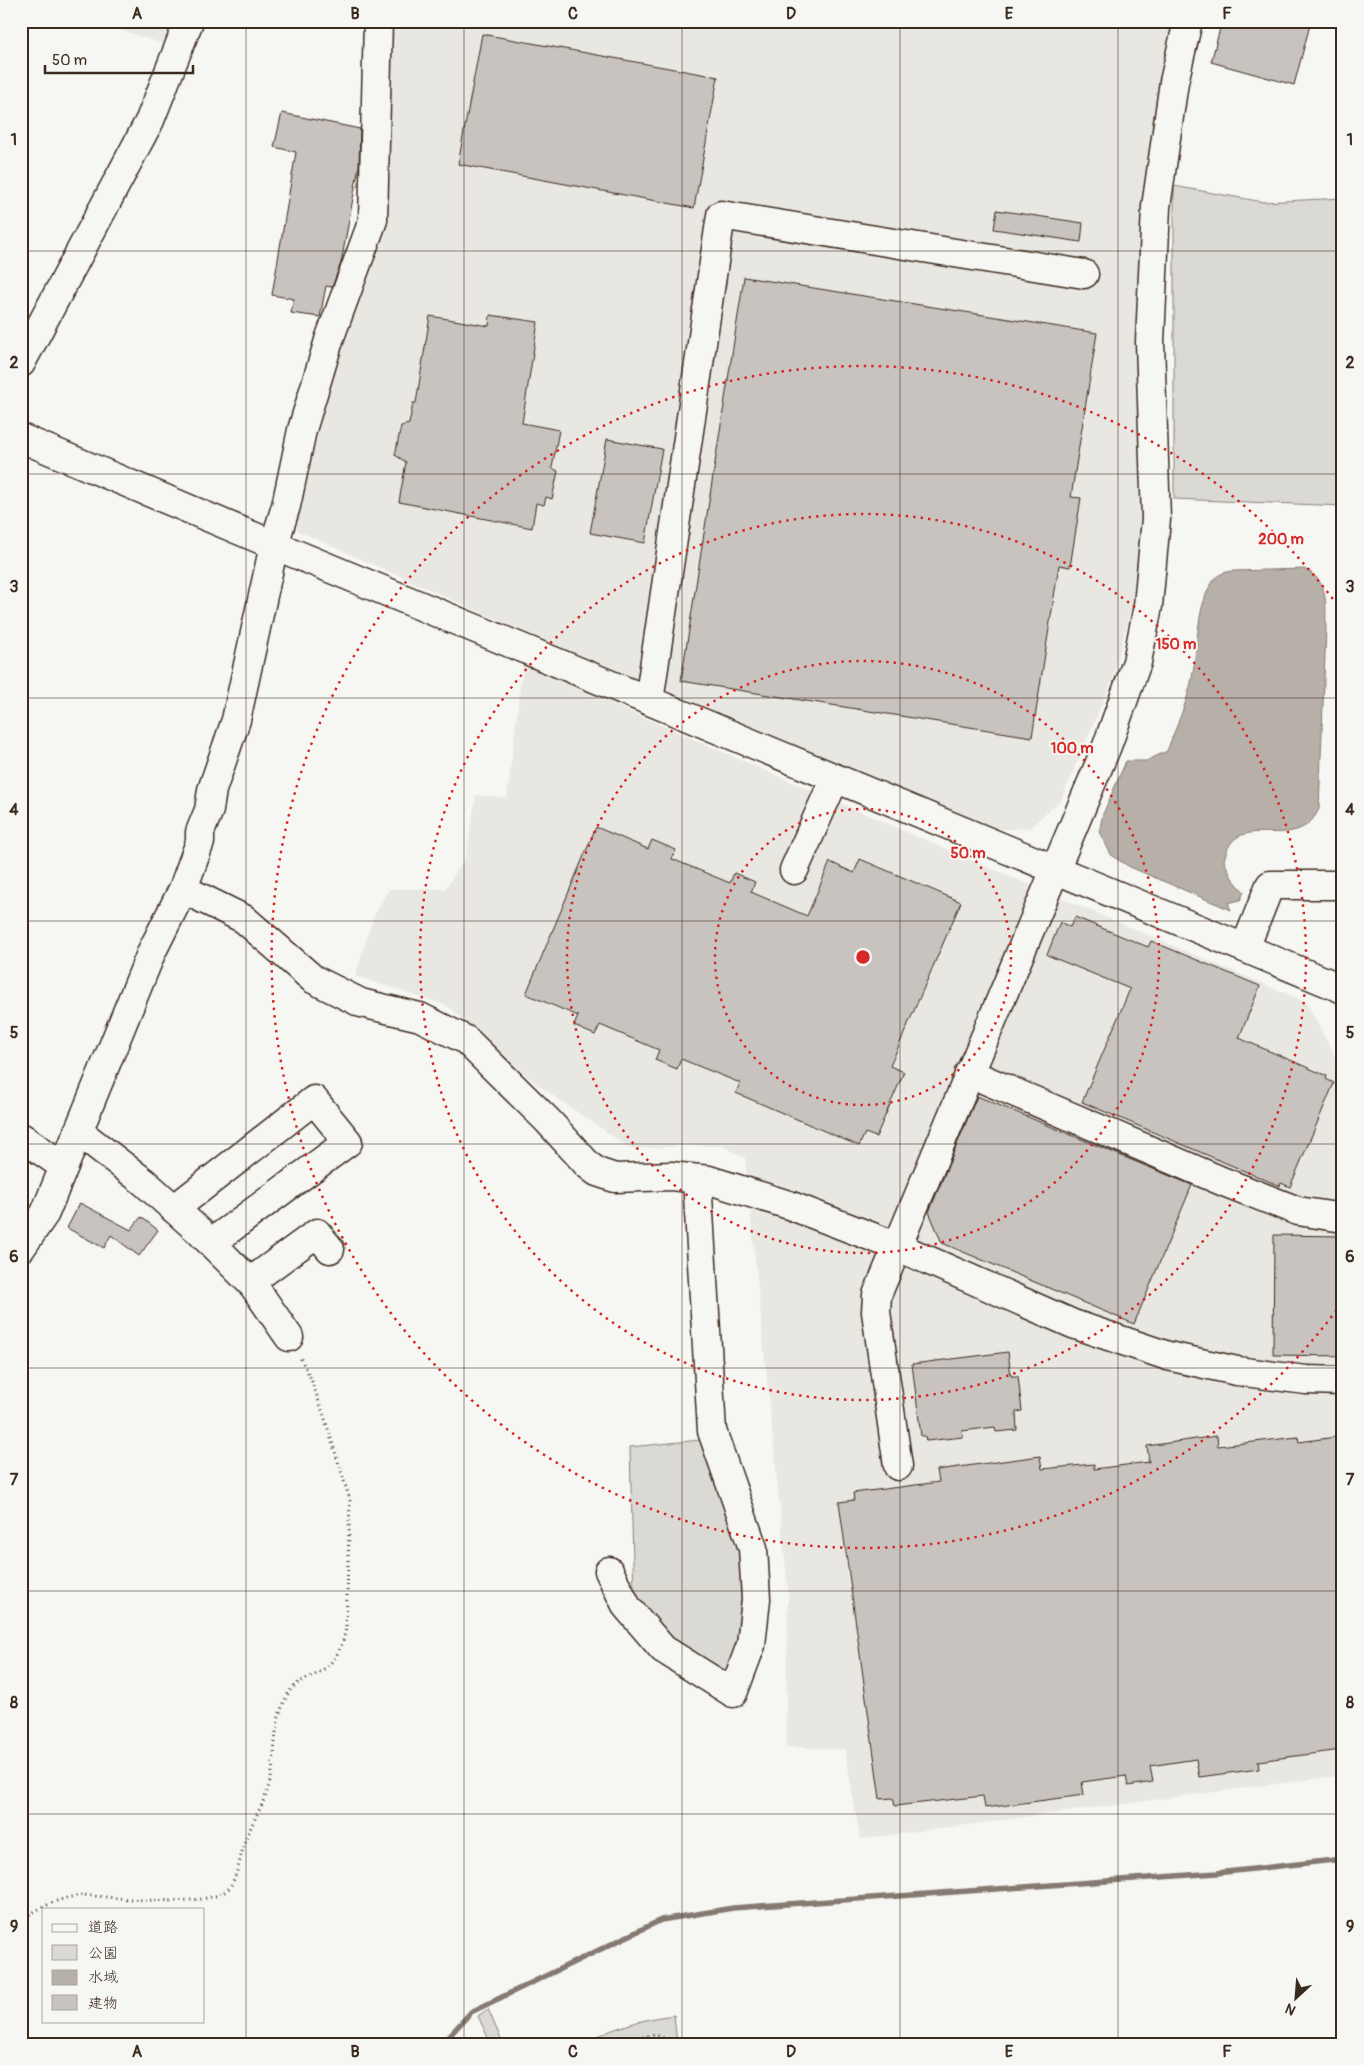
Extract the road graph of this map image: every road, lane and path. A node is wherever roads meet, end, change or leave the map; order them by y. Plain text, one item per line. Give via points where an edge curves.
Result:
1 (189, 21) edge
2 (378, 21) edge
3 (1188, 21) edge
4 (1084, 274) dead end
5 (21, 363) edge
6 (21, 438) edge
7 (274, 545) junction
8 (649, 700) junction
9 (835, 778) junction
10 (1055, 869) junction
11 (794, 870) dead end
12 (1343, 885) edge
13 (183, 889) junction
14 (1245, 948) junction
15 (1343, 989) edge
16 (969, 1073) junction
17 (78, 1130) junction
18 (21, 1137) edge
19 (63, 1166) junction
20 (697, 1179) junction
21 (174, 1209) junction
22 (1343, 1218) edge
23 (211, 1243) junction
24 (896, 1246) junction
25 (21, 1248) edge
26 (330, 1249) dead end
27 (250, 1282) junction
28 (289, 1337) joint
29 (1343, 1381) edge
30 (898, 1466) dead end
31 (609, 1571) dead end
32 (21, 1920) edge
33 (624, 2044) edge
34 (670, 2044) edge

1 - 5 street via 150,120
2 - 7 street via 373,220 330,337 302,430
3 - 10 street via 1174,82 1156,207 1150,342 1156,519 1148,606 1138,662
4 - 8 street via 721,214
6 - 7 street
7 - 8 street
7 - 13 street via 236,720
8 - 9 street
9 - 10 street
9 - 11 street
10 - 14 street
10 - 16 street
12 - 14 street via 1270,886
13 - 17 street via 152,951
13 - 20 street via 244,919 313,979 361,1003 420,1018 466,1040 598,1172 615,1178 671,1176
14 - 15 street
16 - 22 street via 1298,1211
16 - 24 street
17 - 19 street
17 - 21 street
18 - 19 street
19 - 25 street via 45,1213
20 - 24 street via 789,1205
20 - 31 street via 712,1430 753,1548 756,1599 751,1645 733,1693 663,1649 627,1607
21 - 23 street
21 - 23 street via 314,1100 348,1142
23 - 27 street
24 - 29 street via 1073,1324 1168,1356 1237,1371
24 - 30 street via 877,1295 876,1312
26 - 27 street via 317,1233
27 - 28 street
28 - 32 path via 312,1379 350,1500 348,1608 343,1643 326,1668 296,1683 289,1692 281,1709 267,1795 246,1838 235,1877 223,1893 201,1900 71,1896 40,1908
33 - 34 path via 645,2035 659,2035

